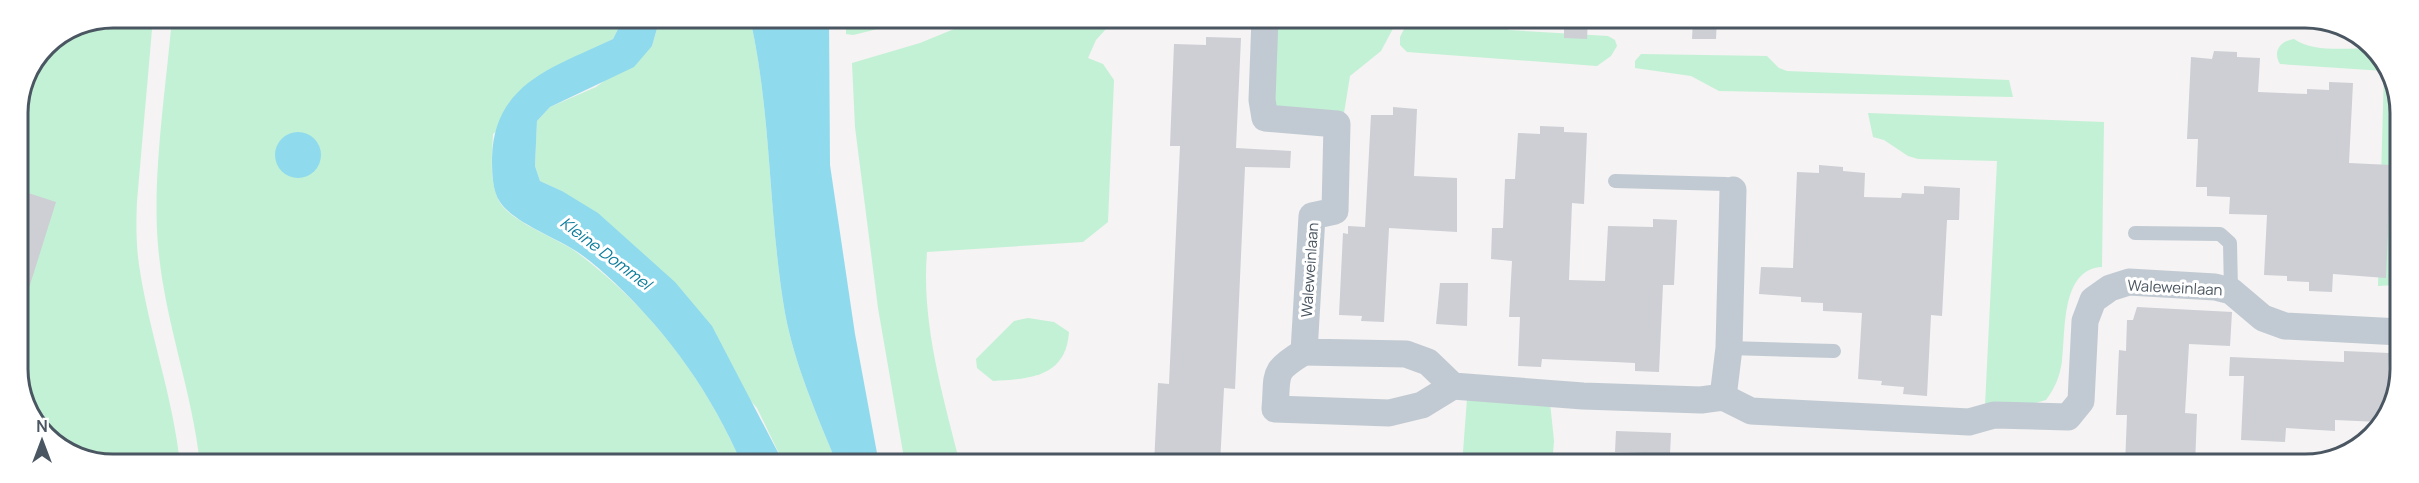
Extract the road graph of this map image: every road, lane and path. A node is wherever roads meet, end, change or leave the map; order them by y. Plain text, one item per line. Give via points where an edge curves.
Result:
1 (1265, 29) edge
2 (1615, 181) dead end
3 (1734, 190) joint
4 (2135, 233) dead end
5 (2231, 291) junction
6 (2390, 331) edge
7 (1729, 348) junction
8 (1834, 351) dead end
9 (1304, 352) junction
10 (1453, 386) junction
11 (1723, 397) junction

1 - 9 street, Waleweinlaan via 1265,118 1337,124 1335,211 1312,216
2 - 3 lane via 1726,184
3 - 7 street
4 - 5 lane via 2220,234 2230,243
5 - 6 street, Waleweinlaan via 2263,318 2285,326
5 - 11 street, Waleweinlaan via 2129,282 2110,288 2093,300 2085,321 2081,401 2068,417 1994,415 1969,422 1751,411
7 - 8 lane
7 - 11 street
9 - 10 street via 1406,354 1428,362
9 - 10 street via 1282,365 1275,410 1389,413 1422,405
10 - 11 street via 1583,396 1701,400

